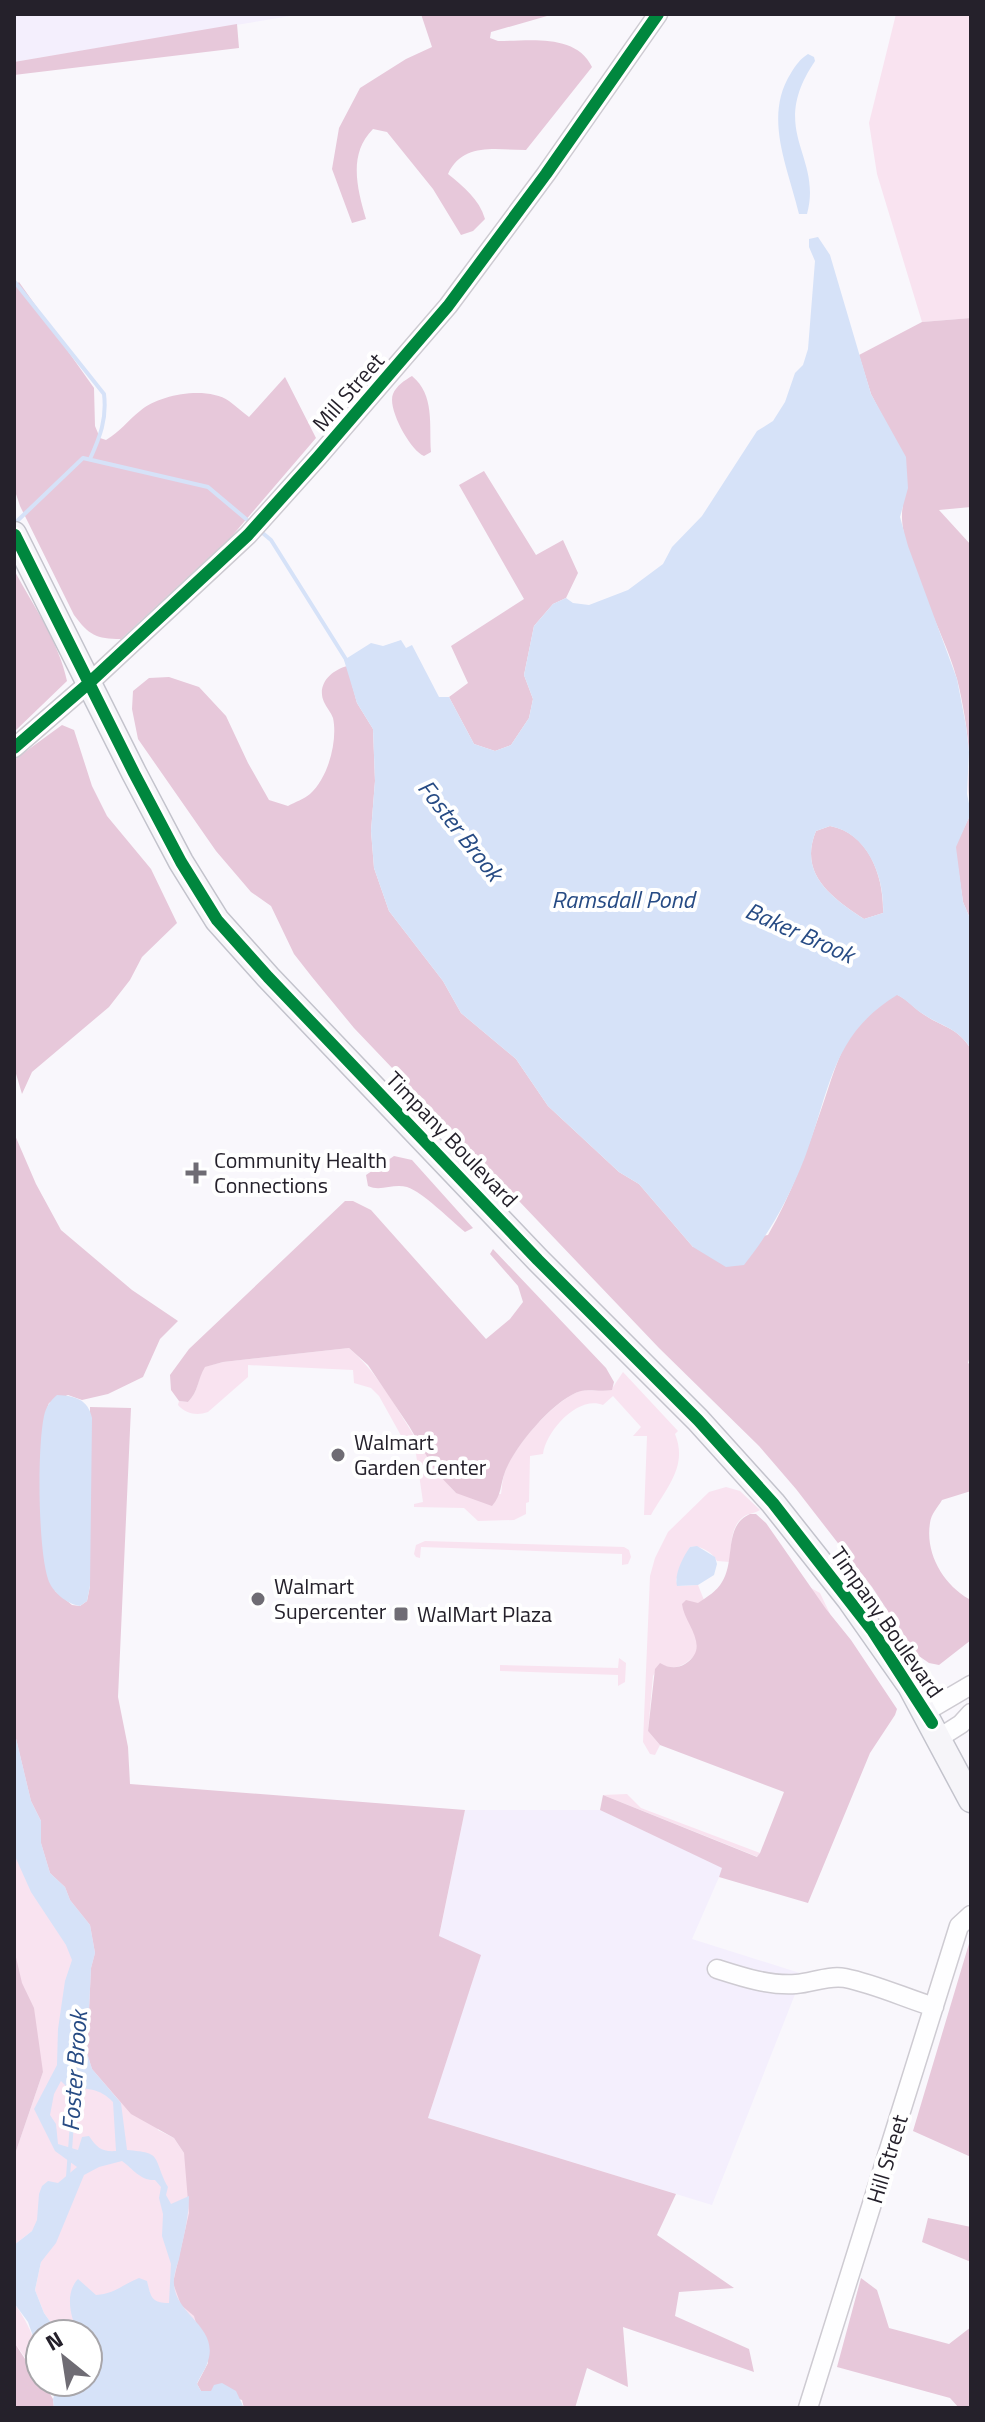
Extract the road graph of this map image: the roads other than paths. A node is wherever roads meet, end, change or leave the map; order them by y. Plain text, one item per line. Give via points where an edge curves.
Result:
1 (658, 14) edge
2 (14, 534) edge
3 (89, 683) junction
4 (14, 748) edge
5 (971, 1685) edge
6 (925, 1712) junction
7 (971, 1713) edge
8 (939, 1738) junction
9 (971, 1800) edge
10 (971, 1915) edge
11 (717, 1969) dead end
12 (934, 2007) junction
13 (808, 2408) edge

1 - 3 street, Mill Street via 448,306 263,520
2 - 3 main road, Timpany Boulevard
3 - 4 street, Mill Street
3 - 6 main road, Timpany Boulevard via 181,862 217,920 773,1503 872,1630
5 - 6 street
6 - 8 main road, Timpany Boulevard
7 - 8 street
8 - 9 main road, Timpany Boulevard
10 - 12 street, Hill Street via 959,1926
11 - 12 street via 775,1984 844,1978
12 - 13 street, Hill Street

